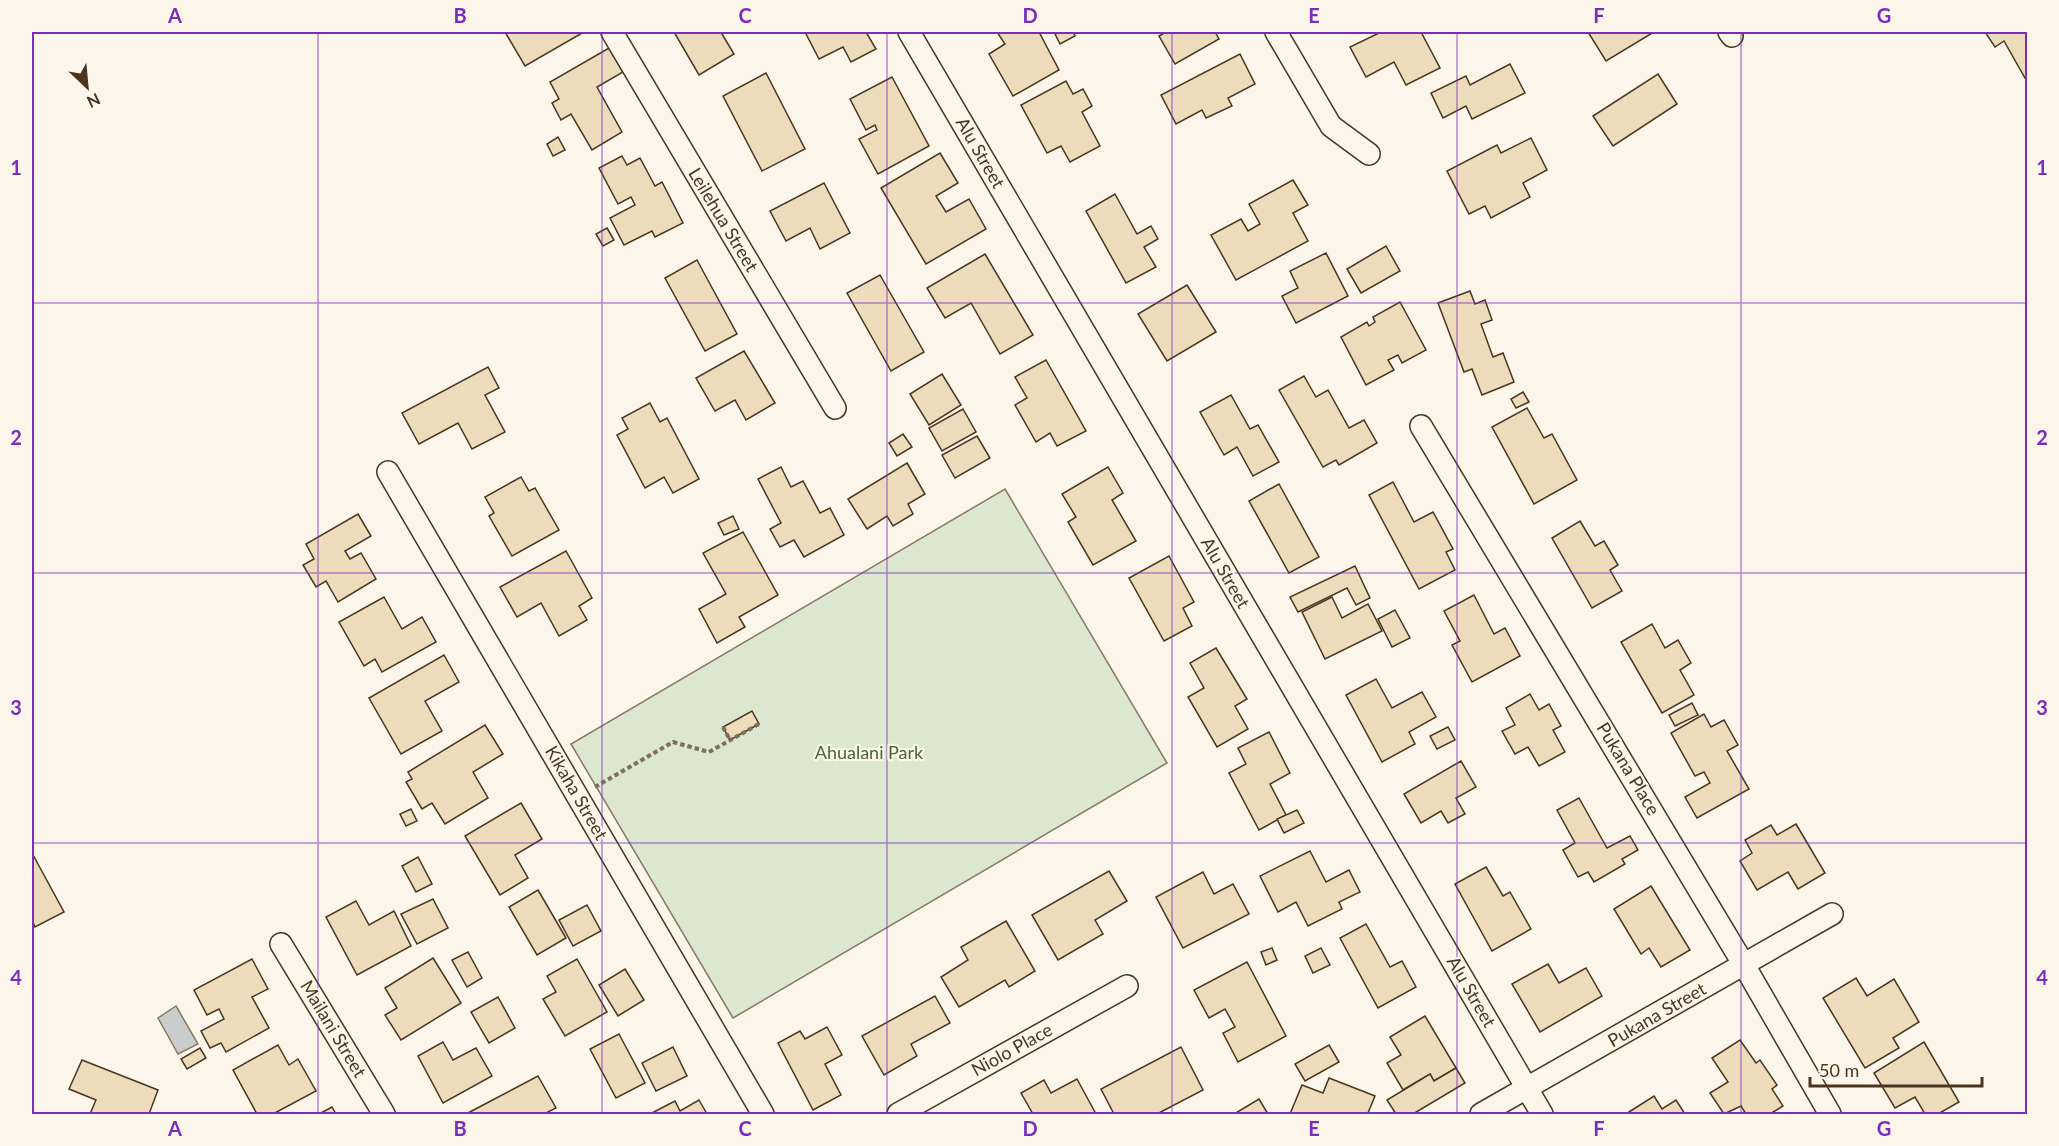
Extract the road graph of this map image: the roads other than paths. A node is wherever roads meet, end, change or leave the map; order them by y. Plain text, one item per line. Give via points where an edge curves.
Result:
1 (612, 32) edge
2 (909, 32) edge
3 (1276, 32) edge
4 (1369, 154) dead end
5 (834, 408) dead end
6 (1421, 426) dead end
7 (388, 472) dead end
8 (1832, 914) dead end
9 (281, 944) dead end
10 (1744, 965) junction
11 (1127, 986) dead end
12 (1527, 1088) junction
13 (384, 1114) edge
14 (763, 1114) edge
15 (898, 1114) edge
16 (1481, 1114) edge
17 (1542, 1114) edge
18 (1830, 1114) edge

1 - 5 street, Leilehua Street
2 - 12 street, Alu Street
3 - 4 street via 1331,126
6 - 10 street, Pukana Place
7 - 14 street, Kikaha Street
8 - 10 street, Pukana Street
9 - 13 street, Mailani Street
10 - 12 street, Pukana Street
10 - 18 street, Pukana Place
11 - 15 street, Niolo Place
12 - 16 street, Pukana Street
12 - 17 street, Alu Street

